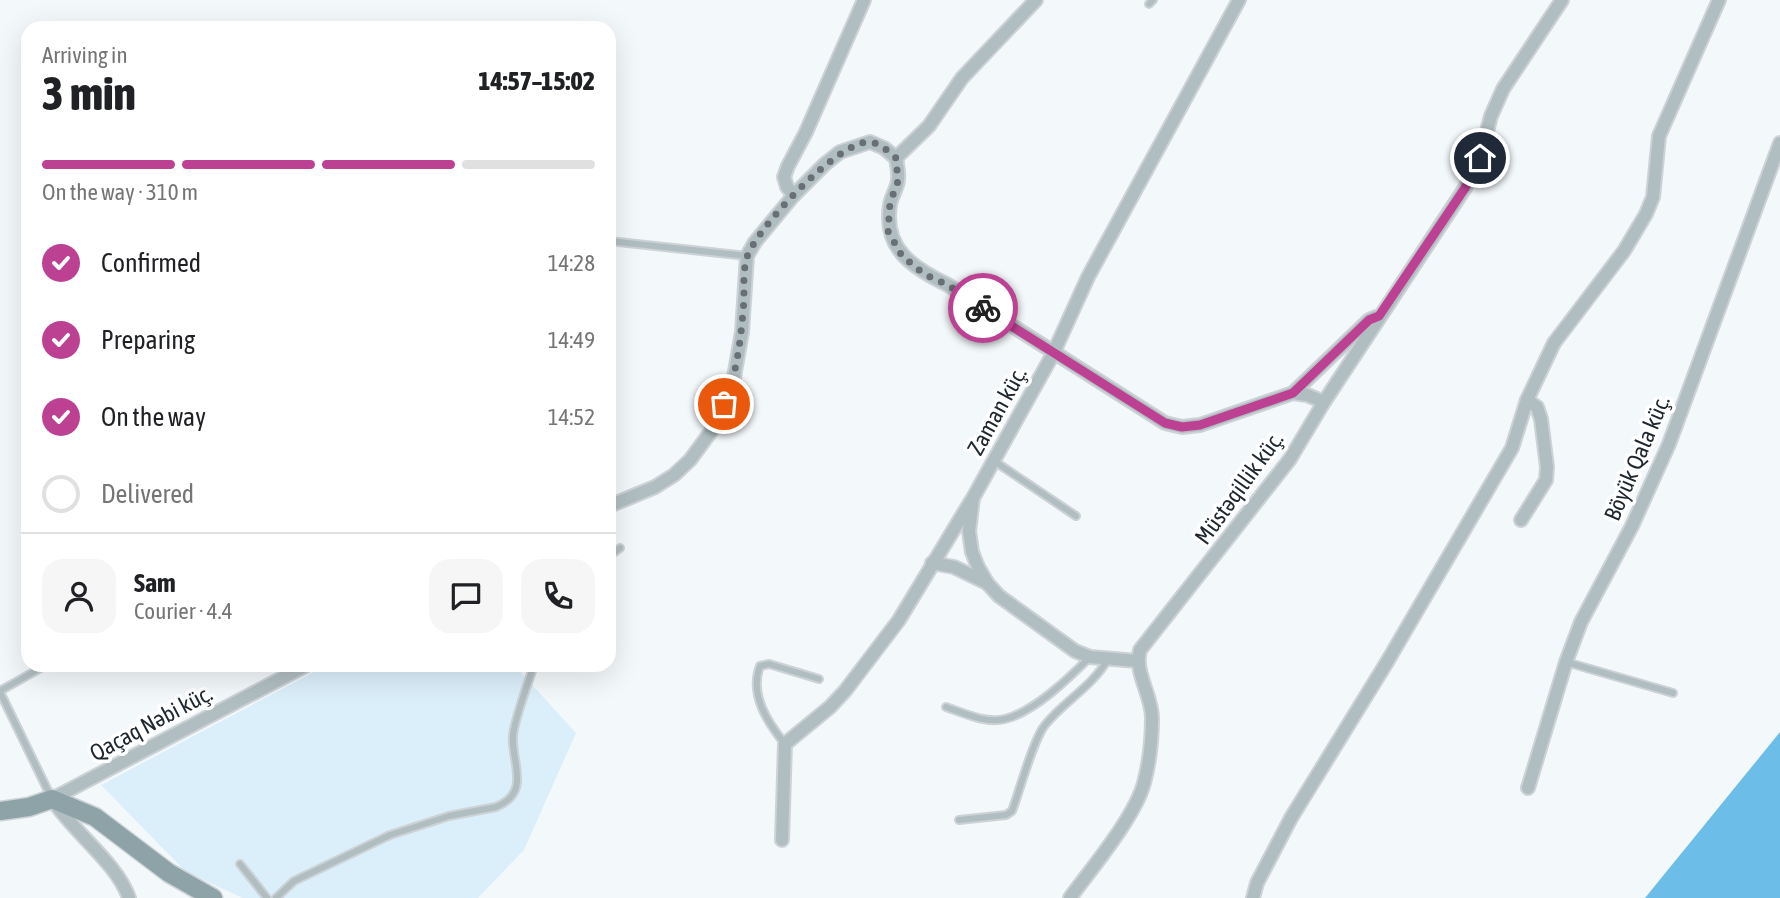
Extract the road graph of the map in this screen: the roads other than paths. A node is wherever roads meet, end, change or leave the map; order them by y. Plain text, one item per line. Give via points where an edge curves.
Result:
1 (864, 0) edge
2 (1036, 0) edge
3 (1238, 0) edge
4 (1562, 0) edge
5 (1718, 0) edge
6 (1780, 143) edge
7 (896, 158) junction
8 (794, 195) junction
9 (616, 242) edge
10 (747, 257) junction
11 (1379, 316) junction
12 (1053, 354) junction
13 (1293, 393) junction
14 (1527, 400) junction
15 (1324, 402) junction
16 (994, 461) junction
17 (973, 498) junction
18 (616, 503) edge
19 (1076, 516) dead end
20 (1521, 520) dead end
21 (620, 548) dead end
22 (616, 551) edge
23 (932, 563) junction
24 (988, 584) junction
25 (1090, 657) junction
26 (1108, 659) junction
27 (1137, 661) junction
28 (1566, 662) junction
29 (34, 672) edge
30 (294, 672) edge
31 (532, 672) edge
32 (819, 679) dead end
33 (0, 691) edge
34 (1673, 693) dead end
35 (946, 707) dead end
36 (785, 744) junction
37 (1528, 788) dead end
38 (52, 799) junction
39 (0, 811) edge
40 (959, 820) dead end
41 (782, 840) dead end
42 (240, 864) dead end
43 (129, 898) edge
44 (213, 898) edge
45 (267, 898) edge
46 (276, 898) edge
47 (1070, 898) edge
48 (1253, 898) edge

1 - 8 street via 784,177
2 - 7 street via 962,78 929,126
3 - 12 street, Zaman küç. via 1095,265
4 - 11 street, Müstəqillik küç. via 1503,89 1465,188
5 - 14 street via 1659,136 1654,190 1646,214 1555,343
6 - 28 street, Böyük Qala küç. via 1669,444 1581,622
7 - 8 street via 870,142 856,145 840,152
7 - 12 street via 898,181 890,203 888,231 902,256
8 - 10 street via 766,226
9 - 10 lane
10 - 18 street via 733,383 715,426 674,475
11 - 13 street via 1369,320
11 - 15 street, Müstəqillik küç.
12 - 13 street via 1165,423 1182,427
12 - 16 street, Zaman küç.
13 - 15 street
14 - 20 street via 1537,407 1541,419 1548,467 1546,480
14 - 48 street via 1512,448 1291,818
15 - 27 street, Müstəqillik küç. via 1290,459 1147,639
16 - 17 street, Zaman küç.
16 - 19 lane
17 - 23 street
17 - 24 street, Zaman küç. via 972,552
21 - 22 lane
23 - 24 street via 954,567
23 - 36 street via 899,620 845,691
24 - 25 street, Zaman küç. via 1052,636
25 - 26 street, Zaman küç.
25 - 35 lane via 1056,688 1005,719 989,720
26 - 27 street, Zaman küç.
26 - 40 lane via 1091,683 1045,725 1012,811
27 - 47 street via 1152,719 1143,785 1123,824
28 - 34 lane
28 - 37 street, Böyük Qala küç.
29 - 33 lane
30 - 38 street, Qaçaq Nəbi küç.
31 - 46 lane via 513,732 519,775 508,803 390,835 294,881
32 - 36 lane via 769,664 760,666 756,677 760,702 766,720
33 - 38 lane
36 - 41 street
38 - 39 street
38 - 43 street via 118,877
38 - 44 street via 95,817 170,873
42 - 45 lane

